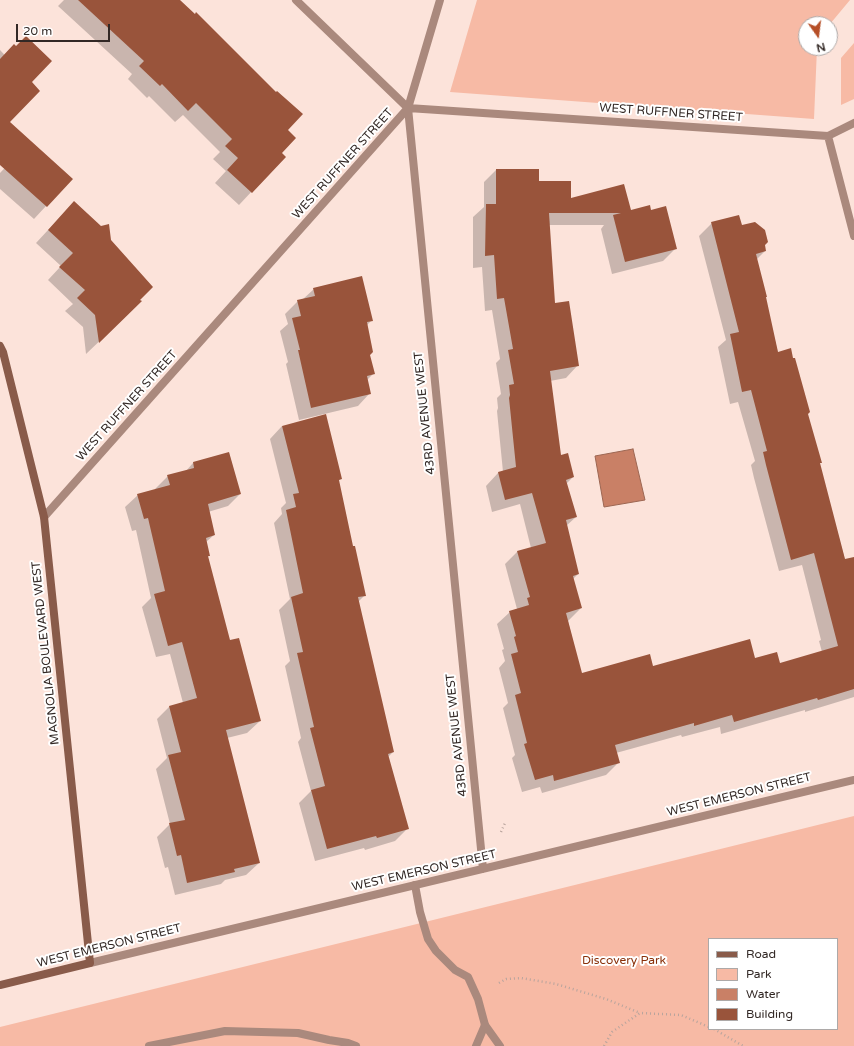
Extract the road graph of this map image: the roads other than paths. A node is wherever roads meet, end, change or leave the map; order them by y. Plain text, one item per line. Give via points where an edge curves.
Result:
1 (296, 0) edge
2 (440, 0) edge
3 (408, 108) junction
4 (854, 123) edge
5 (828, 136) junction
6 (854, 236) edge
7 (0, 346) edge
8 (44, 517) junction
9 (854, 780) edge
10 (483, 869) junction
11 (415, 885) junction
12 (90, 963) junction
13 (0, 985) edge
14 (485, 1025) junction
15 (148, 1046) edge
16 (356, 1046) edge
17 (476, 1046) edge
18 (500, 1046) edge

1 - 3 street
2 - 3 street
3 - 5 street, WEST RUFFNER STREET
3 - 8 street, WEST RUFFNER STREET
3 - 10 street, 43RD AVENUE WEST
4 - 5 street
5 - 6 street
7 - 8 street, MAGNOLIA BOULEVARD WEST
8 - 12 street, MAGNOLIA BOULEVARD WEST
9 - 10 street, WEST EMERSON STREET
10 - 11 street, WEST EMERSON STREET
11 - 12 street, WEST EMERSON STREET
11 - 14 street via 428,939 455,970 468,977 478,999
12 - 13 street, WEST EMERSON STREET
14 - 17 street
14 - 18 street
15 - 16 street via 225,1031 298,1033

